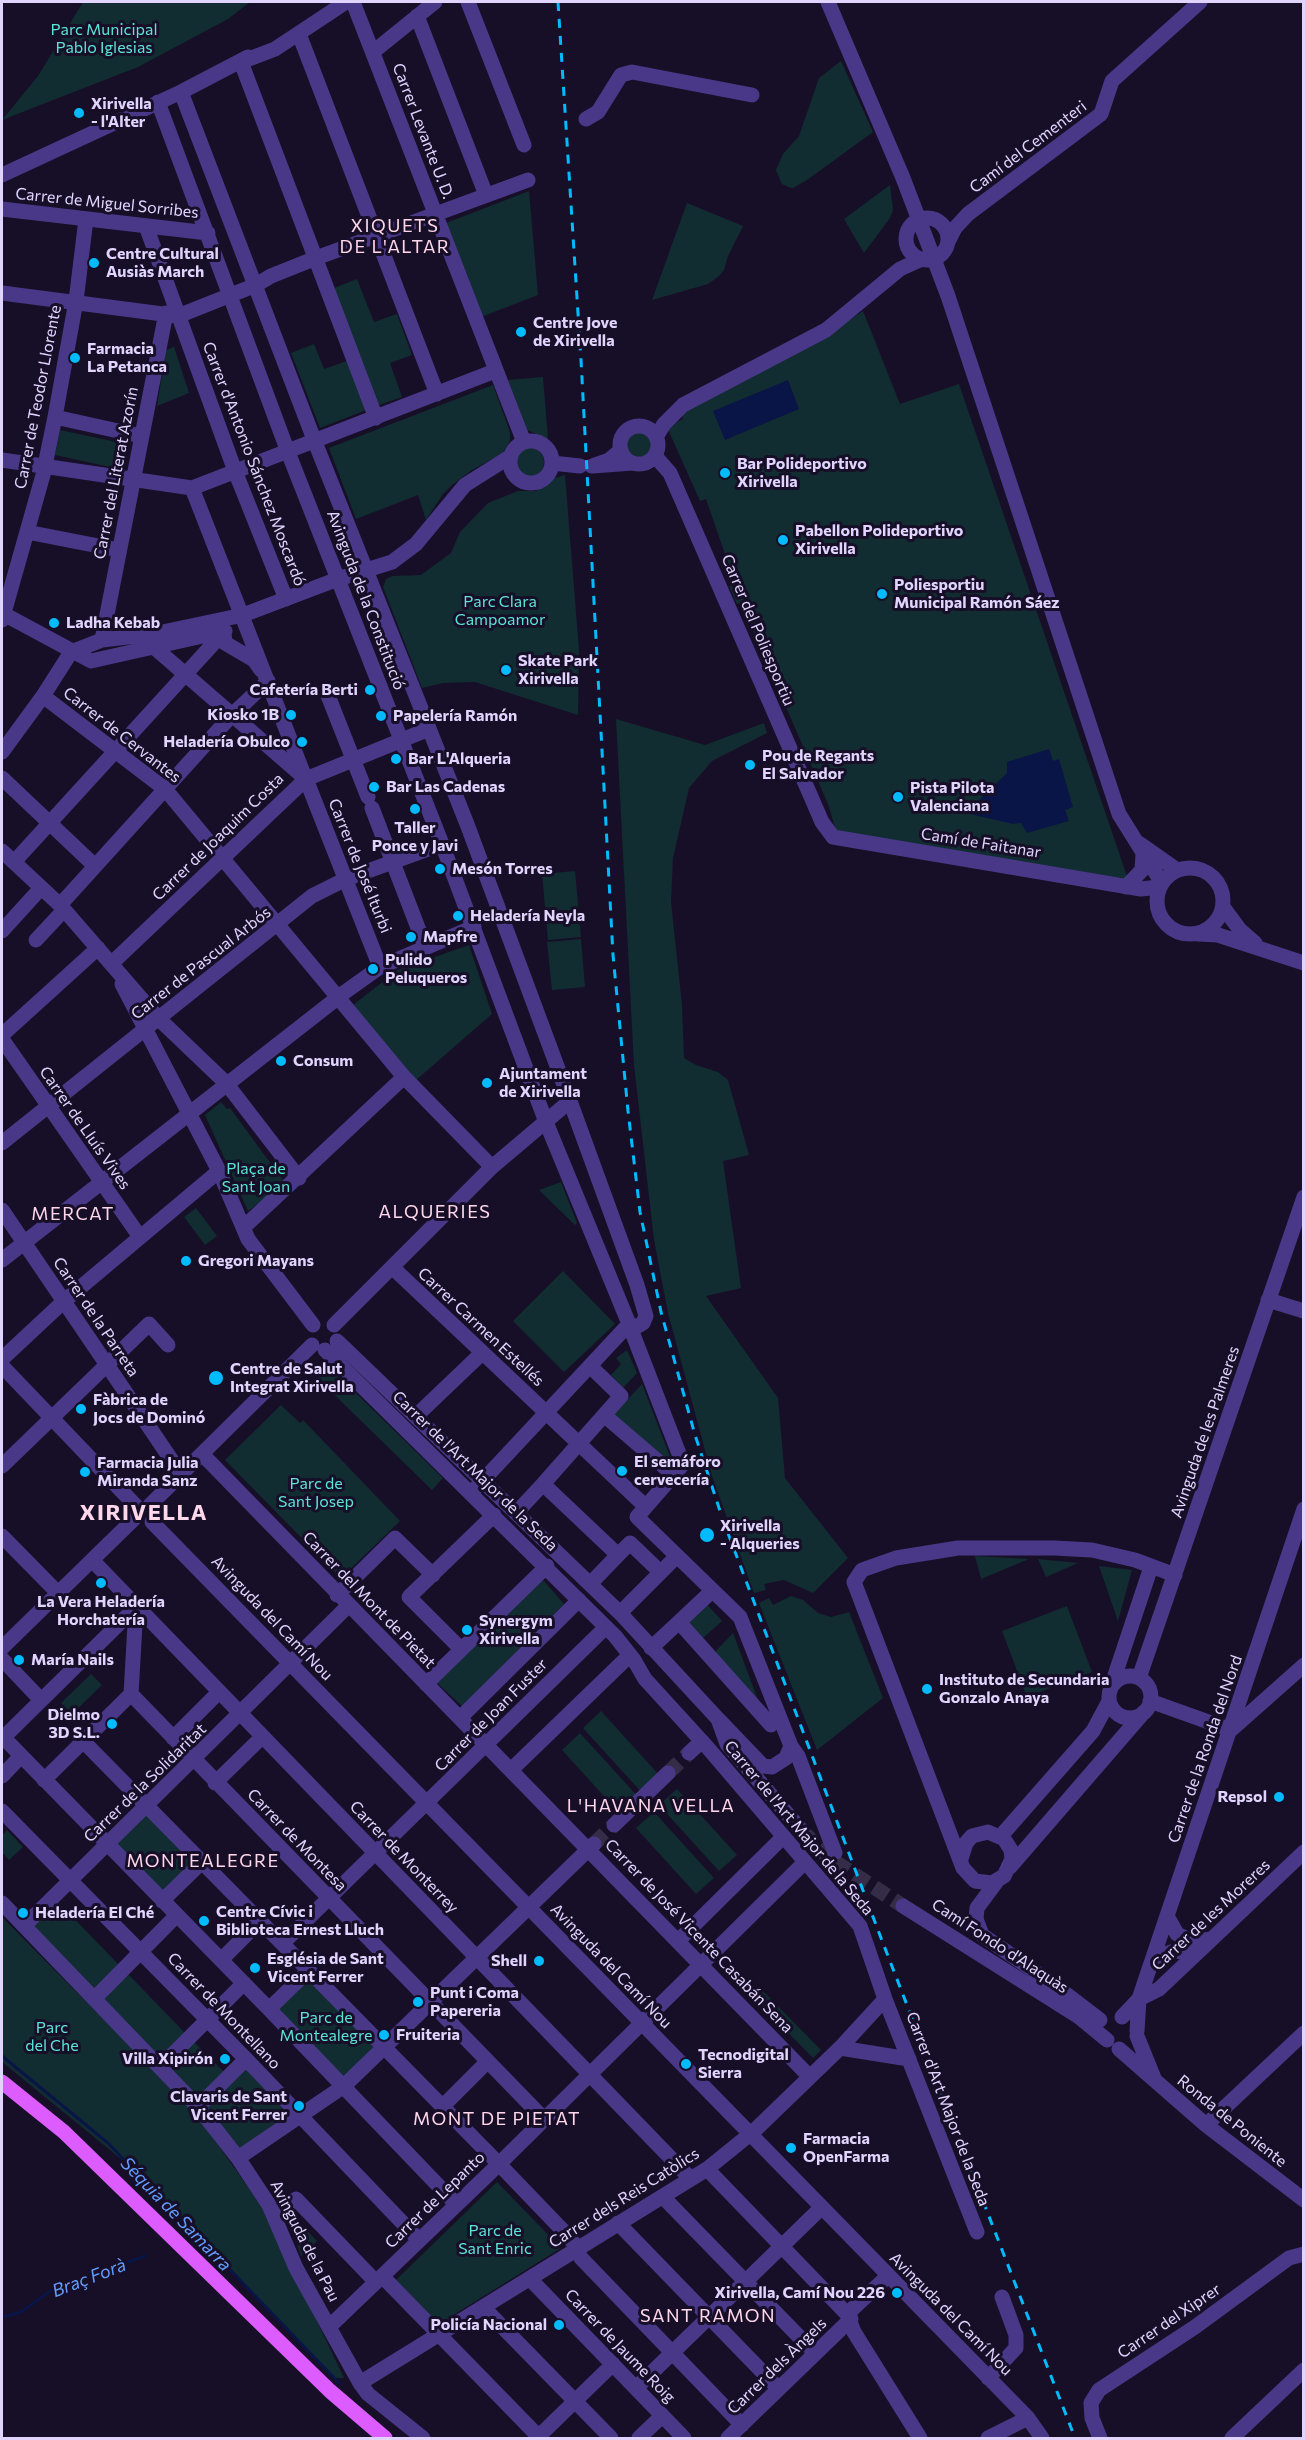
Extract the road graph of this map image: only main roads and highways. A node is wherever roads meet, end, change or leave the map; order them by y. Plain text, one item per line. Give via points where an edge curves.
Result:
1 (2, 2082) edge
2 (385, 2439) edge

1 - 2 main road via 72,2139 330,2391

